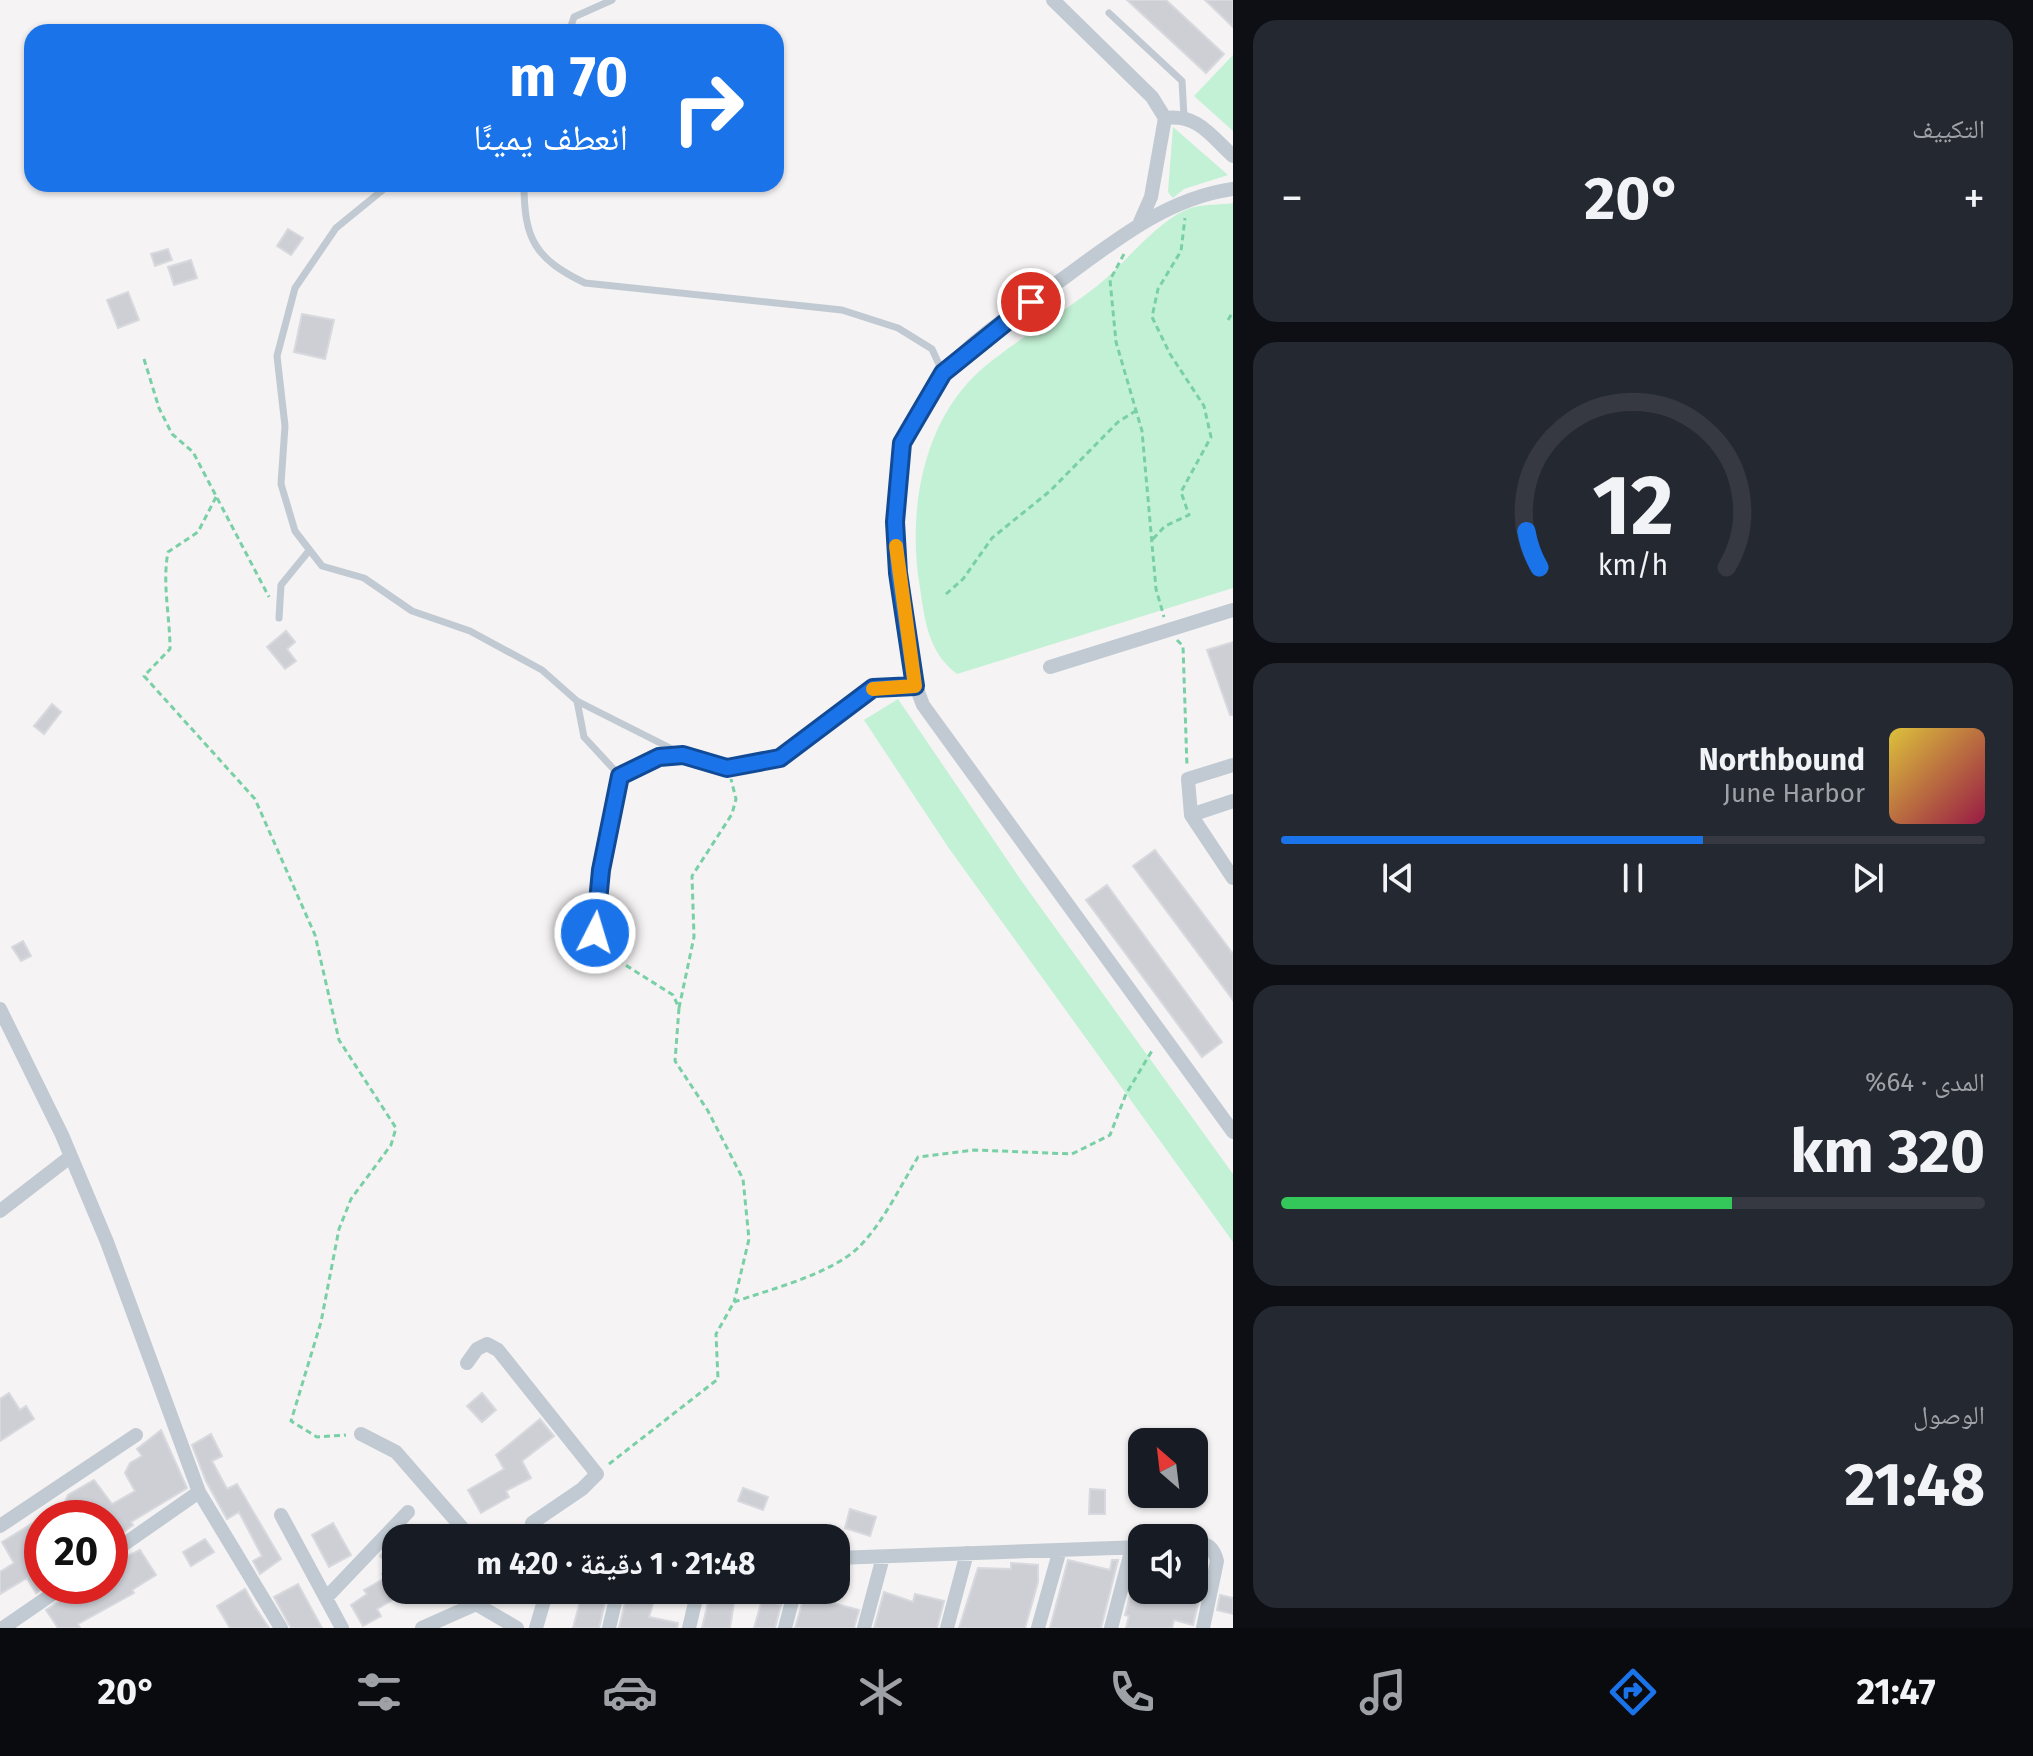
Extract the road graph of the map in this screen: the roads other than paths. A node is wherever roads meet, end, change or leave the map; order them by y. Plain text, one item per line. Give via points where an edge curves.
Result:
1 (612, 0) edge
2 (1053, 0) edge
3 (1109, 13) dead end
4 (572, 24) edge
5 (1184, 116) junction
6 (1165, 118) junction
7 (1233, 156) edge
8 (1233, 189) edge
9 (380, 192) edge
10 (525, 192) edge
11 (1140, 222) junction
12 (943, 373) junction
13 (308, 552) junction
14 (1233, 610) edge
15 (279, 618) dead end
16 (1050, 667) dead end
17 (915, 686) junction
18 (577, 701) junction
19 (683, 755) junction
20 (1233, 765) edge
21 (620, 776) junction
22 (1233, 801) edge
23 (1191, 815) junction
24 (1233, 878) edge
25 (584, 945) road end
26 (0, 1009) edge
27 (1233, 1132) edge
28 (70, 1157) junction
29 (0, 1211) edge
30 (467, 1363) dead end
31 (361, 1434) road end
32 (136, 1435) dead end
33 (199, 1492) junction
34 (408, 1512) dead end
35 (281, 1515) dead end
36 (459, 1524) edge
37 (532, 1524) edge
38 (0, 1526) edge
39 (128, 1541) edge
40 (1208, 1544) edge
41 (1128, 1549) edge
42 (967, 1553) junction
43 (1059, 1553) junction
44 (883, 1557) junction
45 (850, 1558) edge
46 (1128, 1576) edge
47 (326, 1598) junction
48 (36, 1604) edge
49 (465, 1604) edge
50 (487, 1604) edge
51 (544, 1604) edge
52 (615, 1604) edge
53 (695, 1604) edge
54 (791, 1604) edge
55 (6, 1623) edge
56 (1206, 1627) edge
57 (281, 1628) edge
58 (342, 1628) edge
59 (422, 1628) edge
60 (517, 1628) edge
61 (536, 1628) edge
62 (609, 1628) edge
63 (689, 1628) edge
64 (785, 1628) edge
65 (864, 1628) edge
66 (947, 1628) edge
67 (1038, 1628) edge
68 (1111, 1628) edge

1 - 4 lane via 574,17
2 - 6 street via 1152,97
3 - 5 lane via 1182,81
5 - 6 street
5 - 7 street
6 - 11 street via 1151,197
8 - 11 street
9 - 13 lane via 336,228 295,288 277,356 285,426 281,484 295,531
10 - 12 lane via 535,250 559,271 585,283 842,310 898,328 932,349
11 - 12 street
12 - 17 street via 902,443 895,522
13 - 15 lane via 281,585
13 - 18 lane via 322,566 364,578 412,611 470,631 542,670
14 - 16 street
17 - 19 lane via 873,688 780,758 727,768
17 - 27 street via 962,762
18 - 19 lane
18 - 21 lane via 584,737
19 - 21 lane via 659,757
20 - 23 street via 1188,779
21 - 25 lane via 595,933
22 - 23 street
23 - 24 street
26 - 28 street
28 - 29 street
28 - 33 street via 164,1389
30 - 37 street via 487,1344 498,1350 597,1474
31 - 36 street via 396,1452
32 - 38 street
33 - 39 street
33 - 57 street
34 - 47 street
35 - 47 street
40 - 56 street via 1217,1561
41 - 43 street
42 - 43 street
42 - 44 street
42 - 66 street
43 - 67 street
44 - 45 street
44 - 65 street
46 - 68 street
47 - 58 street
48 - 55 street
49 - 59 street
50 - 60 street
51 - 61 street
52 - 62 street
53 - 63 street
54 - 64 street

